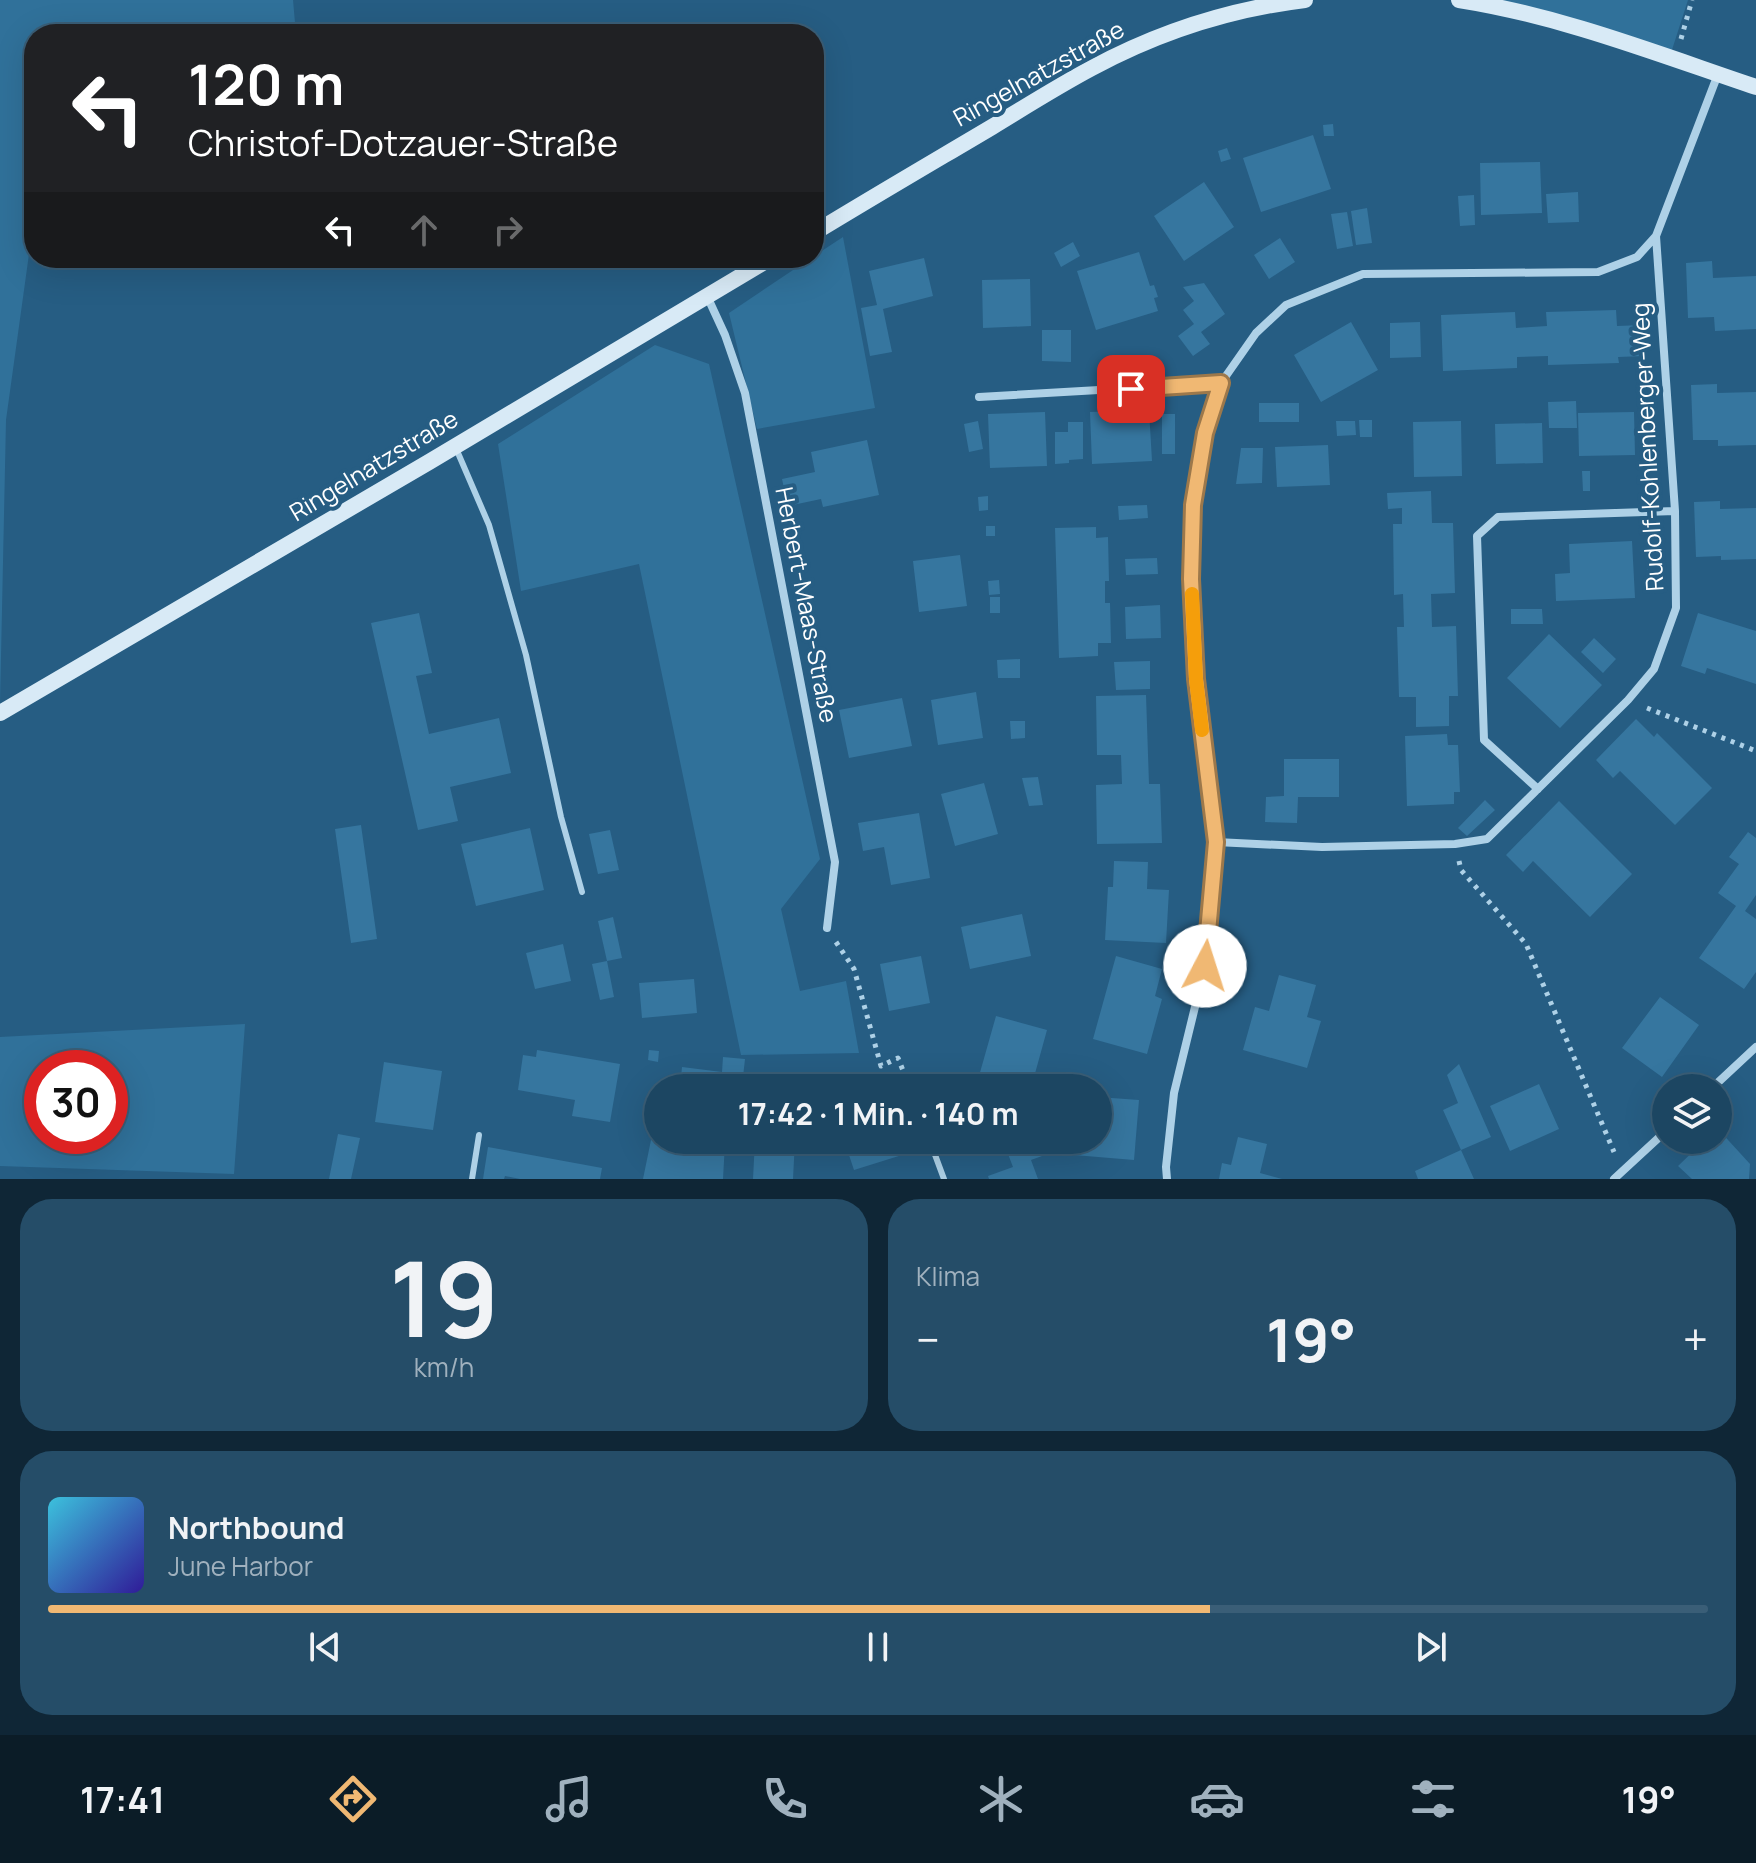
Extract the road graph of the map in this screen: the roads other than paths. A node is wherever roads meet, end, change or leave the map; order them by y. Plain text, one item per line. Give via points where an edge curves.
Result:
1 (1305, 0) edge
2 (1459, 0) edge
3 (1718, 74) junction
4 (1756, 87) edge
5 (824, 227) edge
6 (1656, 236) junction
7 (754, 268) edge
8 (707, 296) junction
9 (1221, 383) junction
10 (979, 397) dead end
11 (455, 446) junction
12 (1675, 511) junction
13 (0, 713) edge
14 (1538, 789) junction
15 (1216, 842) junction
16 (582, 892) dead end
17 (827, 928) road end
18 (1756, 1047) edge
19 (1727, 1074) edge
20 (479, 1135) dead end
21 (1652, 1144) edge
22 (935, 1154) edge
23 (472, 1179) edge
24 (944, 1179) edge
25 (1167, 1179) edge
26 (1614, 1179) edge

1 - 5 main road, Ringelnatzstraße via 1192,26 1092,68
2 - 3 main road via 1549,20
3 - 4 main road
3 - 6 street
6 - 9 street via 1637,257 1598,272 1363,274 1286,305 1256,333
6 - 12 street, Rudolf-Kohlenberger-Weg
7 - 8 main road, Ringelnatzstraße
8 - 11 main road, Ringelnatzstraße
8 - 17 street, Herbert-Maas-Straße via 745,393 835,862
9 - 10 street
9 - 15 street via 1205,433 1193,505 1191,579 1196,679
11 - 13 main road, Ringelnatzstraße
11 - 16 lane via 489,525
12 - 14 street, Rudolf-Kohlenberger-Weg via 1676,608 1654,669
12 - 14 street via 1498,517 1477,536 1484,740
14 - 15 street, Rudolf-Kohlenberger-Weg via 1487,839 1322,847
15 - 25 street via 1205,966 1174,1093
18 - 19 street
20 - 23 lane
21 - 26 street
22 - 24 lane

